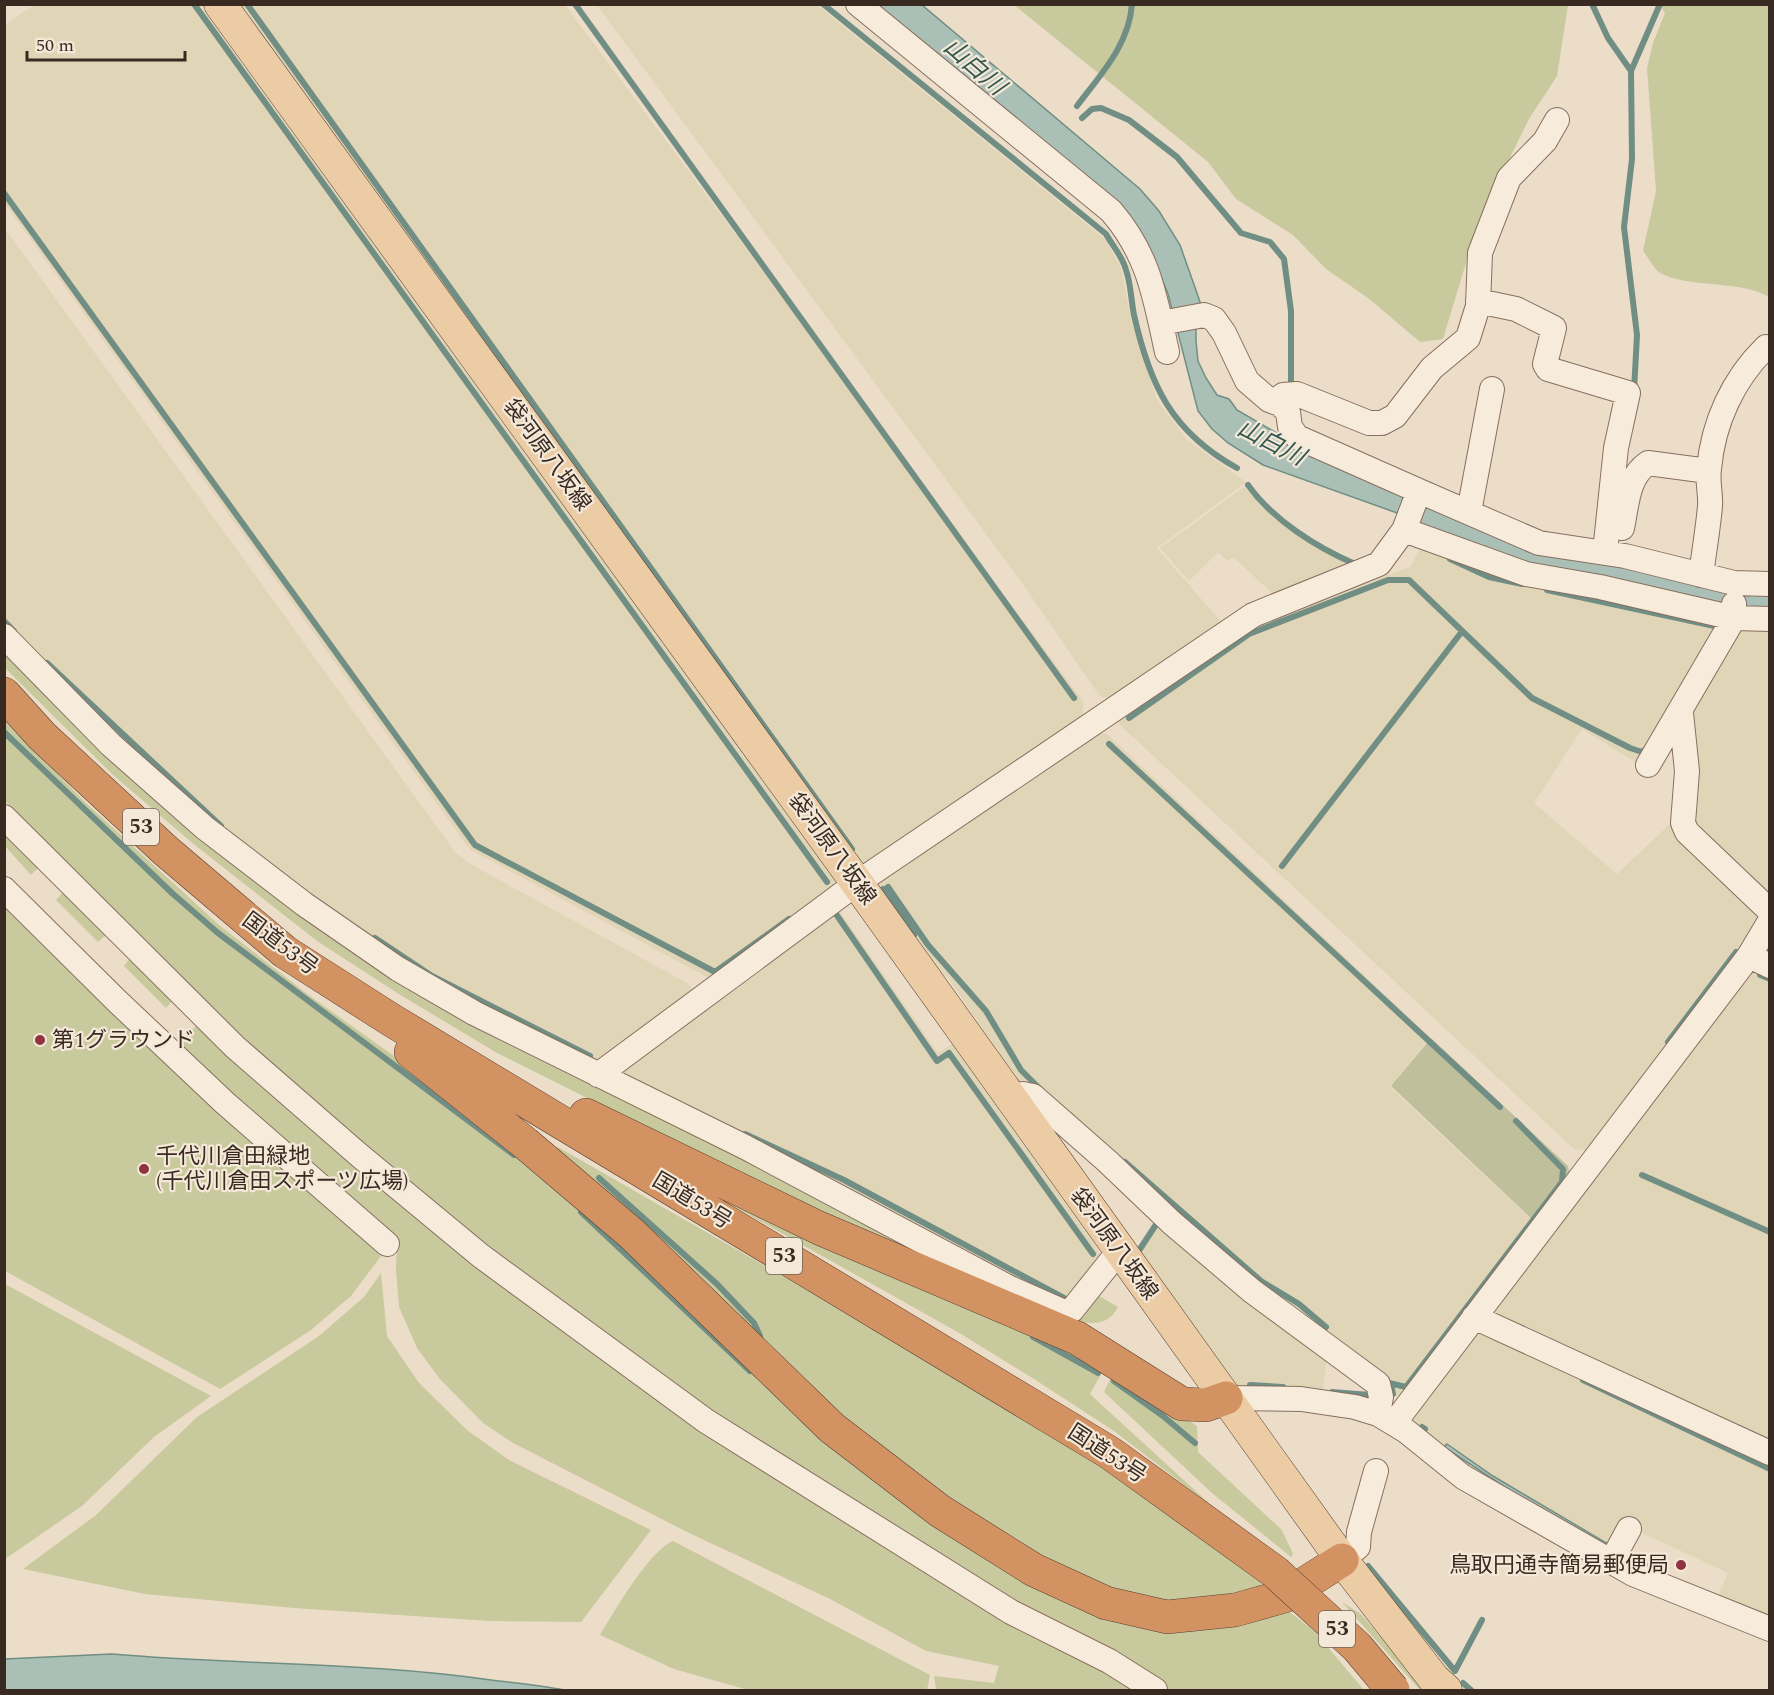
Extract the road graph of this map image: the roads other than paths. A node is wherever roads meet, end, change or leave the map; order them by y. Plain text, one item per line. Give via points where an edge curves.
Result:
1 (220, 4) edge
2 (858, 4) edge
3 (1557, 120) dead end
4 (1478, 301) junction
5 (1161, 323) junction
6 (1766, 347) dead end
7 (1167, 352) dead end
8 (1492, 389) dead end
9 (1274, 402) junction
10 (1708, 471) junction
11 (1419, 490) junction
12 (1469, 512) junction
13 (1404, 530) junction
14 (1612, 553) junction
15 (1701, 575) junction
16 (1734, 583) junction
17 (1770, 584) edge
18 (1734, 618) junction
19 (1770, 620) edge
20 (4, 636) edge
21 (4, 693) edge
22 (1681, 713) junction
23 (1648, 765) dead end
24 (4, 817) edge
25 (857, 884) junction
26 (4, 890) edge
27 (1770, 911) edge
28 (1770, 921) edge
29 (285, 952) junction
30 (1759, 961) edge
31 (393, 1021) junction
32 (598, 1075) junction
33 (1009, 1097) junction
34 (387, 1244) dead end
35 (1119, 1251) junction
36 (1474, 1317) junction
37 (1226, 1398) junction
38 (1386, 1418) junction
39 (1770, 1453) edge
40 (1376, 1471) dead end
41 (1629, 1529) dead end
42 (1342, 1560) junction
43 (1611, 1562) junction
44 (1770, 1629) edge
45 (1155, 1690) edge
46 (1394, 1690) edge
47 (1446, 1690) edge

1 - 25 main road, 袋河原八坂線
2 - 5 street via 1111,211 1126,229 1148,271
3 - 4 street via 1545,141 1509,178 1480,253
4 - 9 street via 1468,338 1432,368 1395,416 1382,423 1369,423 1297,394 1283,395
4 - 14 street via 1516,309 1554,328 1545,364 1548,369 1628,393 1616,448
5 - 7 street
5 - 9 street via 1204,315 1214,319 1247,381
6 - 10 street via 1752,361 1721,415
8 - 12 street
9 - 11 street via 1288,412 1290,427 1297,437
10 - 14 street via 1648,463 1640,469 1632,481
10 - 15 street via 1710,503
11 - 12 street
11 - 13 street
12 - 14 street via 1539,543
13 - 18 street via 1526,574
13 - 25 street via 1379,564 1253,615
14 - 15 street
15 - 16 street
16 - 17 street
16 - 18 street
18 - 19 street
18 - 22 street
20 - 32 street via 111,745 205,828 304,904 398,969
21 - 29 highway, 国道53号 / 53 via 42,736 158,843
22 - 23 street
22 - 27 street via 1687,771 1683,823 1687,832
24 - 45 street via 235,1047 481,1256 706,1421 1011,1612
25 - 32 street
25 - 33 main road, 袋河原八坂線
26 - 34 street via 225,1103
28 - 30 street
29 - 31 highway, 国道53号 / 53
29 - 42 highway via 525,1143 632,1234 832,1428 940,1511 1034,1570 1106,1603 1167,1617 1235,1610 1285,1596
30 - 36 street
31 - 37 highway via 819,1228 1077,1338 1182,1404 1206,1405
31 - 46 highway, 国道53号 / 53, bridge via 1110,1453 1275,1572 1357,1647
32 - 35 street via 1062,1311 1072,1310
33 - 35 main road, 袋河原八坂線
33 - 38 street via 1033,1096 1252,1291 1378,1384
35 - 37 main road, 袋河原八坂線
36 - 38 street
36 - 39 street
37 - 38 street via 1301,1399 1355,1407
37 - 42 main road, 袋河原八坂線
38 - 43 street via 1462,1477
40 - 42 street via 1358,1547
41 - 43 street
42 - 47 main road, 袋河原八坂線
43 - 44 street

